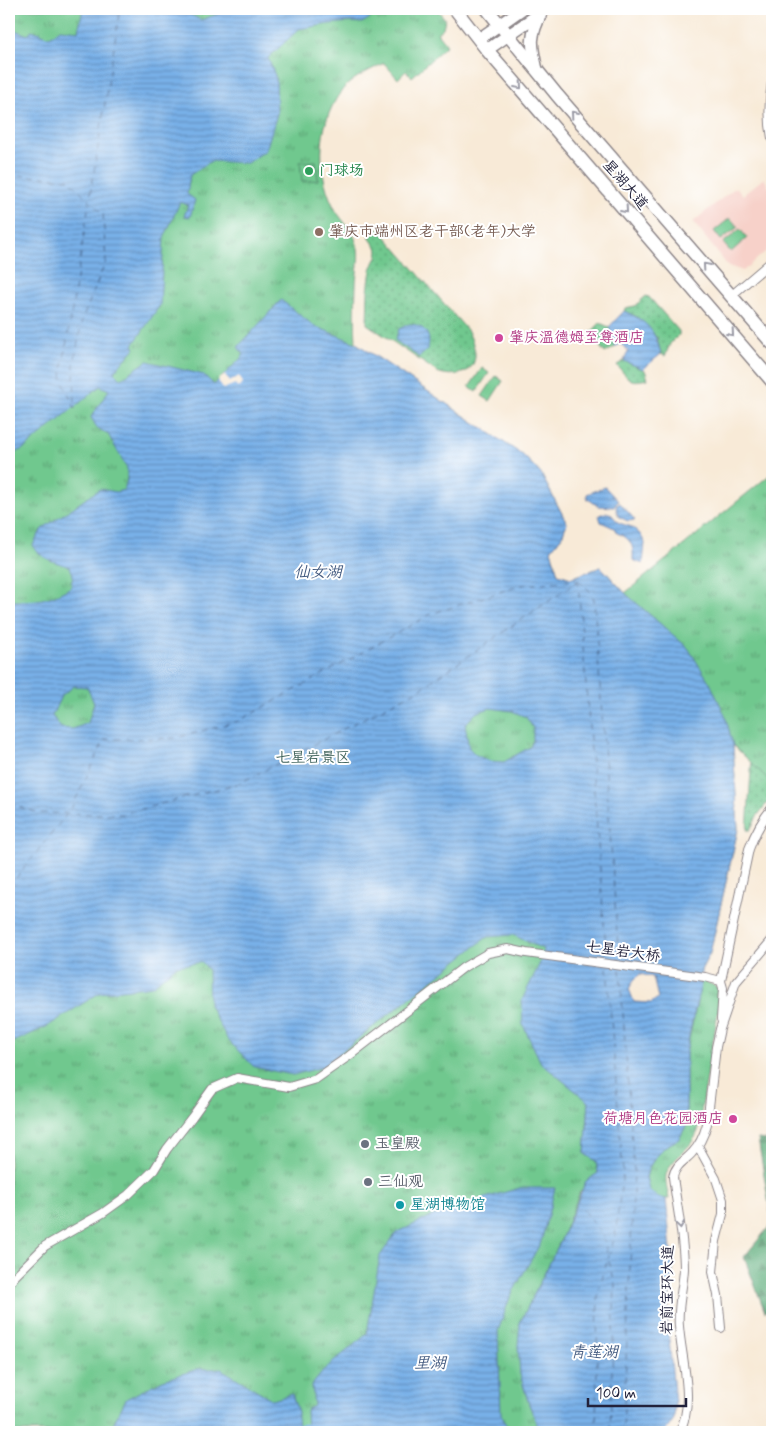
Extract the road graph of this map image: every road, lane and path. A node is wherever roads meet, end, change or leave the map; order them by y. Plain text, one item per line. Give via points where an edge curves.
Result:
1 (455, 9) edge
2 (487, 9) edge
3 (522, 9) edge
4 (544, 10) edge
5 (499, 24) junction
6 (508, 34) junction
7 (479, 39) junction
8 (487, 50) junction
9 (537, 70) junction
10 (772, 82) edge
11 (557, 95) junction
12 (539, 109) junction
13 (772, 138) edge
14 (772, 262) edge
15 (732, 295) junction
16 (772, 343) edge
17 (772, 381) edge
18 (772, 808) edge
19 (772, 940) edge
20 (722, 983) junction
21 (735, 984) junction
22 (720, 1029) junction
23 (698, 1146) junction
24 (9, 1284) edge
25 (721, 1328) dead end
26 (679, 1432) edge

1 - 7 main road, 星湖大道
2 - 5 main road, 星湖大道
3 - 5 main road
4 - 6 main road
4 - 9 main road via 532,35
5 - 6 main road, 星湖大道
5 - 7 main road
6 - 8 main road
6 - 9 main road, 星湖大道
7 - 8 main road, 星湖大道
8 -> 12 main road, 星湖大道
9 - 11 main road, 星湖大道
10 - 13 street via 769,125
11 - 12 main road
15 -> 11 main road, 星湖大道
12 -> 17 main road, 星湖大道
14 - 15 street
15 - 16 main road, 星湖大道
18 - 20 street via 755,833 749,849
19 - 21 street
20 - 21 street via 729,991
20 - 21 street, 七星岩大桥 via 729,976
20 - 22 street
20 - 24 street, 七星岩大桥 via 705,977 508,949 488,953 316,1079 289,1086 237,1078 212,1089 154,1170 128,1195 45,1246
21 - 22 street
22 - 23 street via 707,1124
23 - 25 street via 723,1200 713,1272
23 -> 26 street, 岩前宝环大道 via 676,1167 673,1177 684,1250 679,1325 687,1392 684,1424

